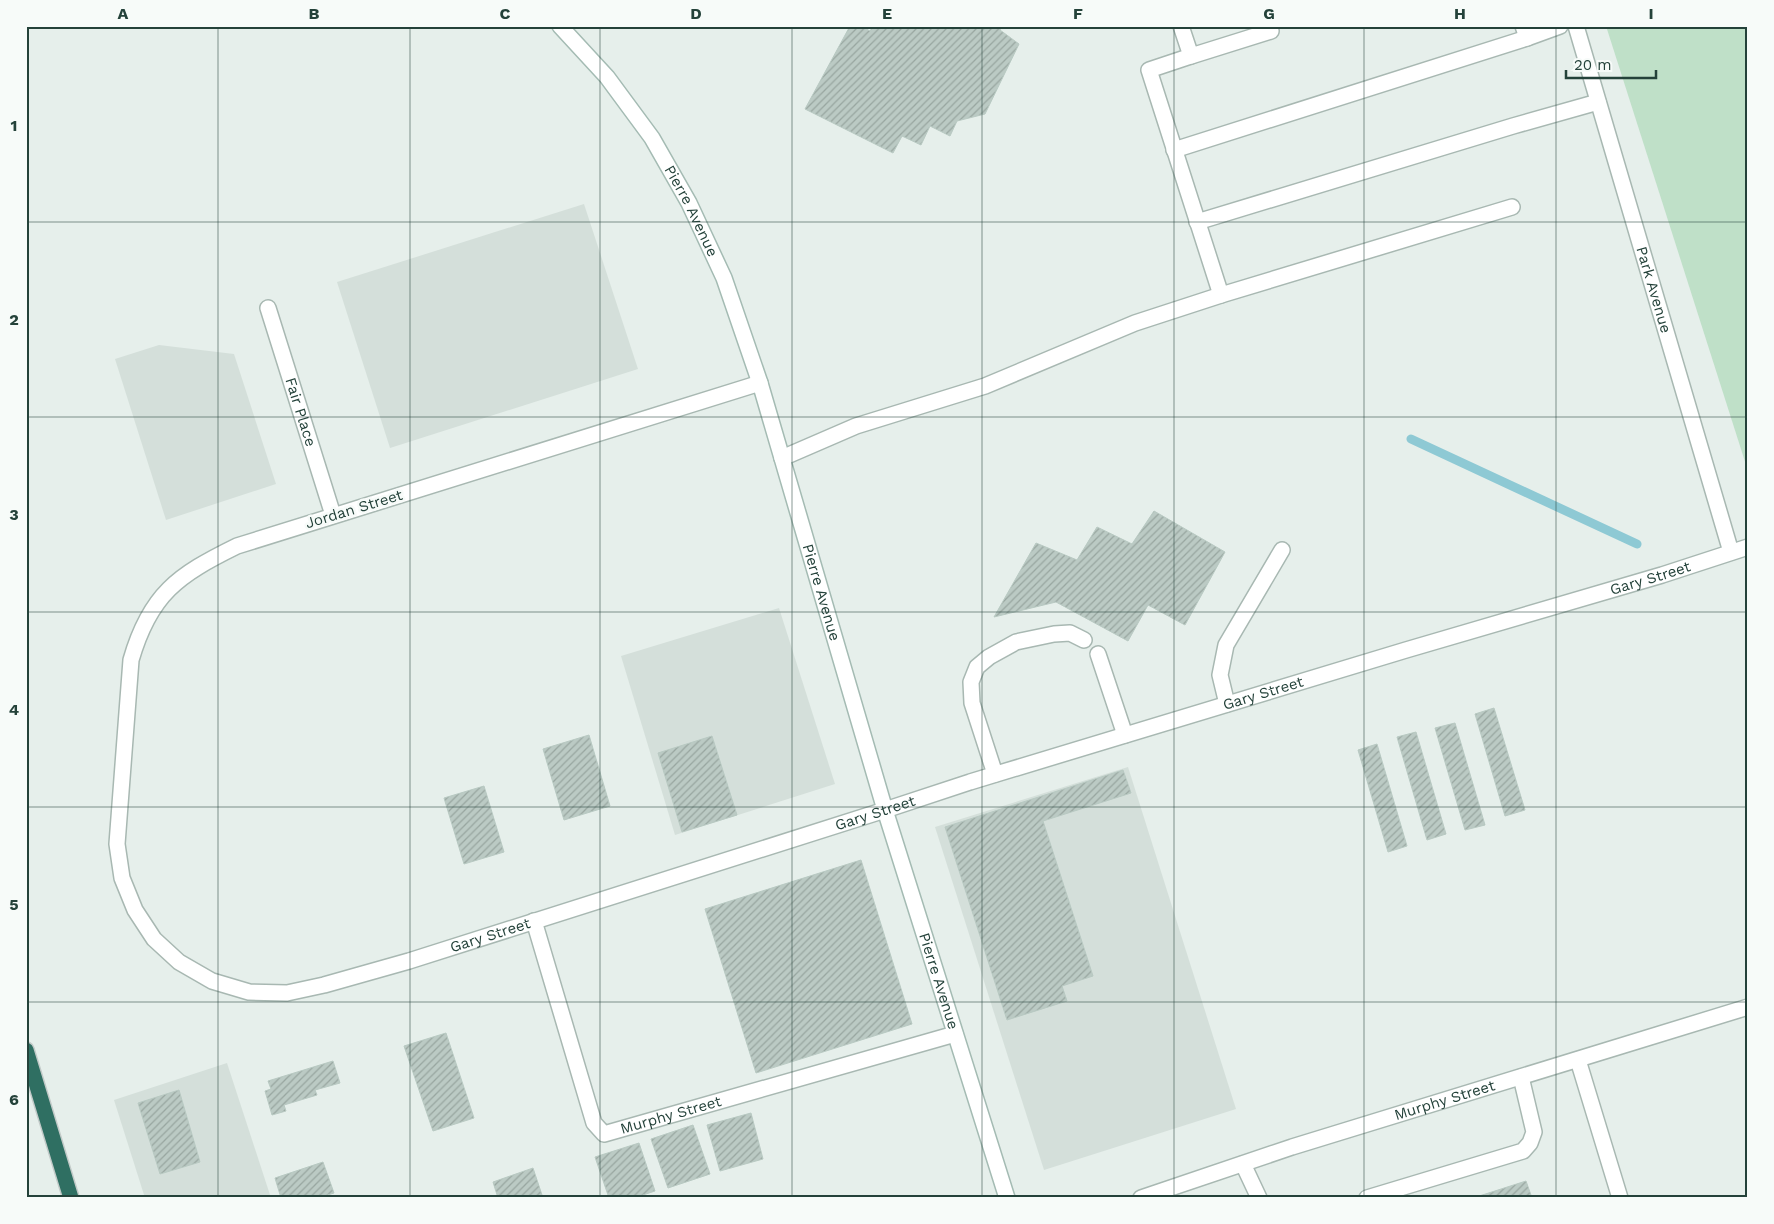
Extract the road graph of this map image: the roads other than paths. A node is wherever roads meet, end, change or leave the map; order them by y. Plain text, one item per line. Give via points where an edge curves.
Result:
1 (560, 26) edge
2 (1181, 26) edge
3 (1560, 26) edge
4 (1576, 26) edge
5 (1274, 28) edge
6 (1525, 32) edge
7 (1192, 56) junction
8 (1598, 102) junction
9 (1174, 150) junction
10 (1512, 207) dead end
11 (1197, 222) junction
12 (1221, 295) junction
13 (268, 308) dead end
14 (760, 383) junction
15 (782, 458) junction
16 (333, 515) junction
17 (1748, 547) edge
18 (1282, 550) dead end
19 (1731, 552) junction
20 (1084, 640) dead end
21 (1098, 654) dead end
22 (1227, 704) junction
23 (1125, 735) junction
24 (995, 774) junction
25 (120, 800) joint
26 (885, 810) junction
27 (534, 922) junction
28 (1748, 1007) edge
29 (955, 1034) junction
30 (26, 1050) edge
31 (1578, 1060) junction
32 (1521, 1077) junction
33 (1243, 1164) junction
34 (70, 1198) edge
35 (1007, 1198) edge
36 (1141, 1198) edge
37 (1259, 1198) edge
38 (1367, 1198) edge
39 (1620, 1198) edge

1 - 14 street, Pierre Avenue via 608,77 652,138 689,203 724,278
2 - 7 street
3 - 6 street
4 - 8 street, Park Avenue
5 - 7 street
6 - 9 street
7 - 9 street via 1149,70
8 - 11 street
8 - 19 street, Park Avenue
9 - 11 street
10 - 12 street
11 - 12 street
12 - 15 street via 1135,323 985,386 856,426
13 - 16 street, Fair Place
14 - 15 street, Pierre Avenue
14 - 16 street, Jordan Street
15 - 26 street, Pierre Avenue
16 - 25 street, Jordan Street via 237,546 196,567 174,583 159,600 137,638 131,660
17 - 19 street, Gary Street
18 - 22 street via 1226,644 1220,676
19 - 22 street, Gary Street
20 - 24 street via 1070,634 1054,634 1016,642 977,667 971,682 972,703
21 - 23 street
22 - 23 street, Gary Street
23 - 24 street, Gary Street
24 - 26 street, Gary Street
25 - 27 street, Gary Street via 117,844 122,878 135,910 149,932 179,962 212,981 249,992 287,993 324,985
26 - 27 street, Gary Street
26 - 29 street, Pierre Avenue
27 - 29 street, Murphy Street via 594,1123 604,1134
28 - 31 street, Murphy Street
29 - 35 street, Pierre Avenue
30 - 34 highway
31 - 32 street, Murphy Street
31 - 39 street
32 - 33 street, Murphy Street
32 - 38 street via 1534,1132 1523,1151
33 - 36 street, Murphy Street
33 - 37 street

